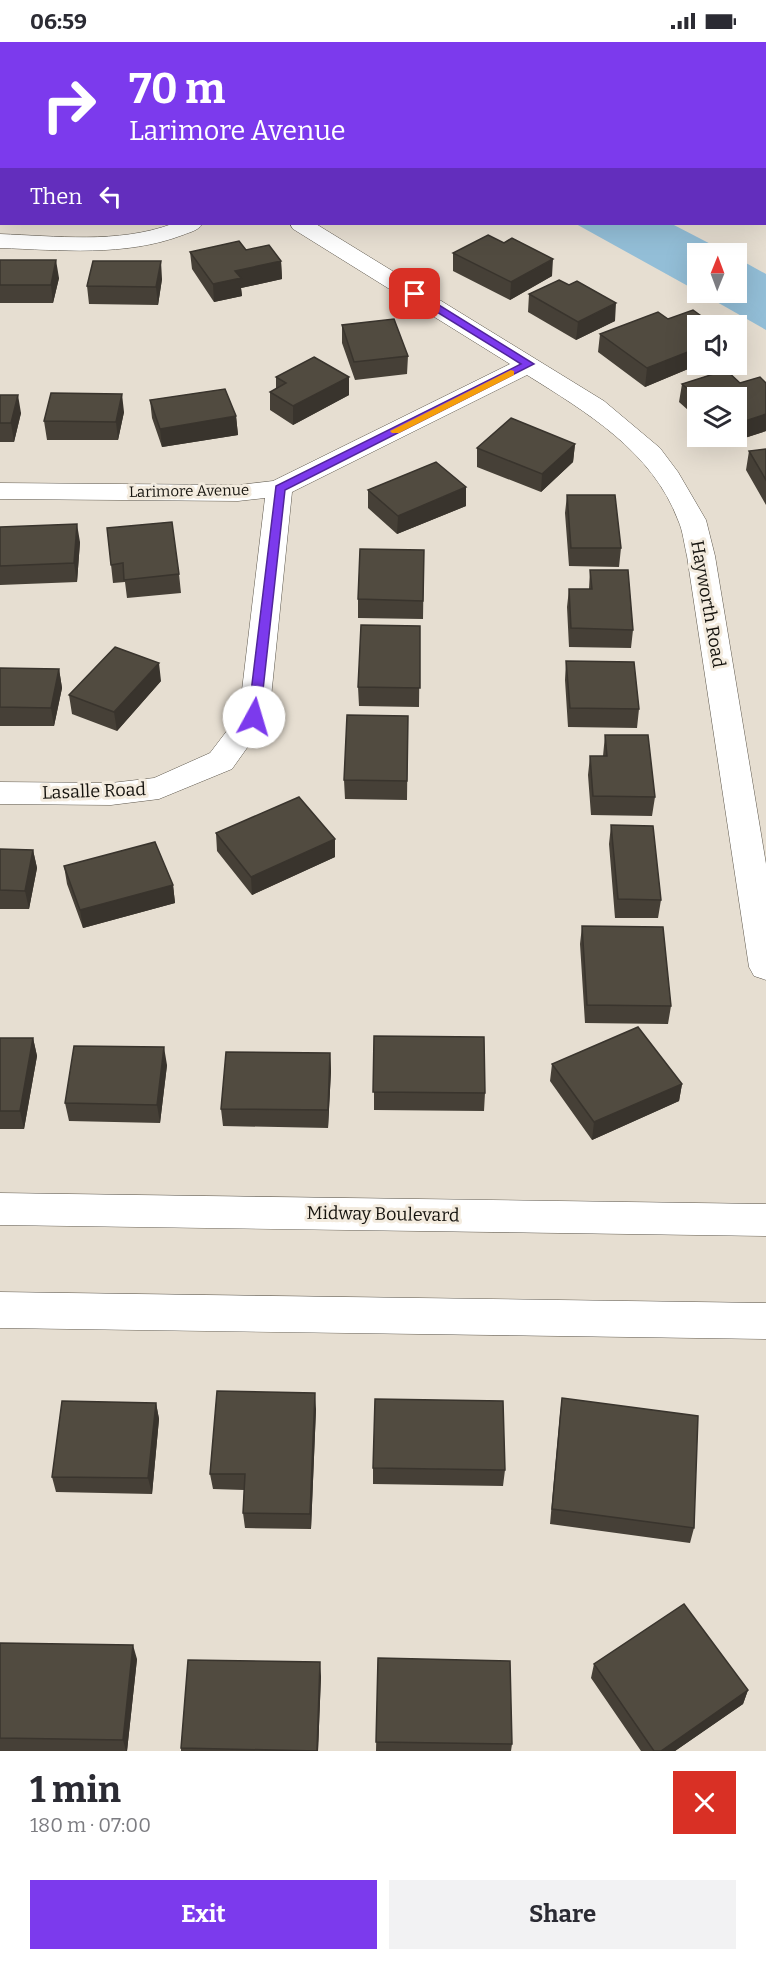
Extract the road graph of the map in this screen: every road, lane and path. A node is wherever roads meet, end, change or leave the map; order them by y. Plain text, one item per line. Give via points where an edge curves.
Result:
1 (189, 225) edge
2 (303, 225) edge
3 (0, 242) edge
4 (529, 364) junction
5 (279, 488) junction
6 (0, 491) edge
7 (0, 793) edge
8 (766, 967) edge
9 (0, 1209) edge
10 (766, 1220) edge
11 (0, 1310) edge
12 (766, 1321) edge

1 - 3 street via 119,242
2 - 4 street, Hayworth Road
4 - 5 street, Larimore Avenue
4 - 8 street, Hayworth Road via 595,406 651,454 692,520 702,556
5 - 6 street, Larimore Avenue via 238,493
5 - 7 street, Lasalle Road via 254,717 221,761 159,788 111,794
9 - 10 street, Midway Boulevard
11 - 12 street

